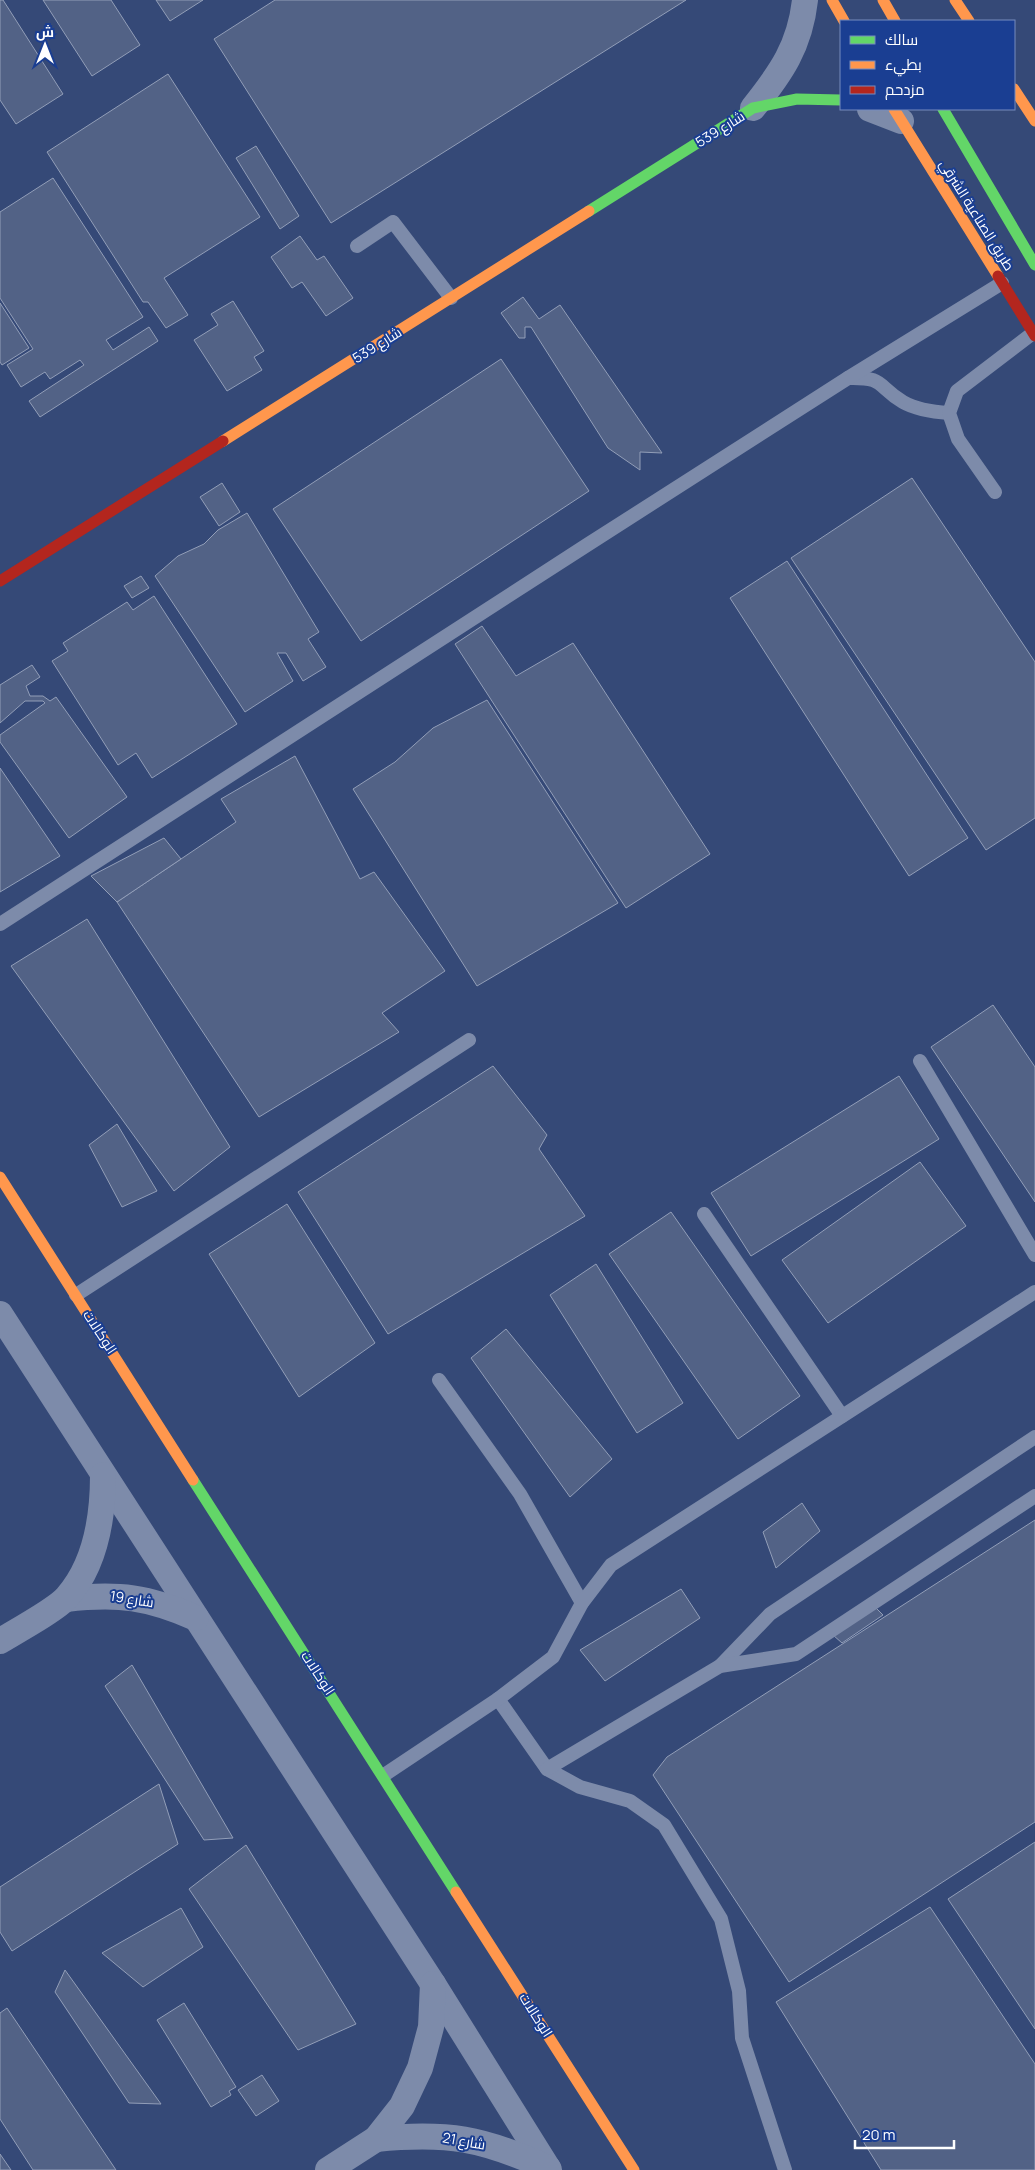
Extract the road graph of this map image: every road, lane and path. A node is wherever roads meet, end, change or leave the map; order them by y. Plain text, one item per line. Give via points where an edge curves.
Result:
1 (805, 0) edge
2 (832, 0) edge
3 (883, 0) edge
4 (955, 0) edge
5 (843, 20) edge
6 (894, 20) edge
7 (968, 20) edge
8 (1015, 91) edge
9 (840, 100) edge
10 (753, 108) junction
11 (875, 110) edge
12 (944, 110) edge
13 (898, 115) edge
14 (1035, 121) edge
15 (357, 246) dead end
16 (1035, 266) edge
17 (1002, 283) junction
18 (451, 298) junction
19 (1034, 334) edge
20 (848, 378) junction
21 (948, 413) junction
22 (995, 492) dead end
23 (0, 581) edge
24 (0, 924) edge
25 (469, 1040) dead end
26 (920, 1061) dead end
27 (0, 1177) edge
28 (704, 1214) dead end
29 (1035, 1256) edge
30 (1035, 1292) edge
31 (76, 1295) junction
32 (0, 1314) edge
33 (439, 1380) dead end
34 (842, 1416) junction
35 (1035, 1437) edge
36 (104, 1475) junction
37 (1035, 1496) edge
38 (66, 1598) junction
39 (582, 1603) junction
40 (196, 1618) junction
41 (0, 1642) edge
42 (720, 1666) junction
43 (498, 1698) junction
44 (546, 1769) junction
45 (384, 1775) junction
46 (433, 1984) junction
47 (376, 2139) junction
48 (548, 2169) edge
49 (328, 2170) edge
50 (634, 2170) edge
51 (785, 2170) edge

1 - 10 street, شارع 539 via 802,24 792,51 780,74
2 - 5 main road
3 - 6 main road
4 - 7 main road
8 - 14 main road
9 - 10 main road, شارع 539 via 787,98
10 - 18 main road, شارع 539
11 - 13 street
12 - 16 main road
13 - 17 main road, طريق الصناعية الشرقي
15 - 18 lane via 393,222
17 - 19 main road, طريق الصناعية الشرقي
17 - 20 lane
18 - 23 main road, شارع 539
19 - 21 lane via 957,391
20 - 21 lane via 877,381 914,407
20 - 24 lane
21 - 22 lane via 958,439
25 - 31 lane
26 - 29 lane
27 - 31 main road, الوكالات
28 - 34 lane
30 - 34 lane
31 - 45 main road, الوكالات
32 - 36 street
33 - 39 lane via 520,1494
34 - 39 lane via 611,1565
35 - 42 lane via 770,1614
36 - 38 street, شارع 19 via 100,1519 92,1552
36 - 40 street
37 - 42 lane via 796,1654
38 - 40 street, شارع 19 via 133,1597 165,1605
38 - 41 street, شارع 19
39 - 43 lane via 553,1657
40 - 46 street
42 - 44 lane
43 - 44 lane
43 - 45 lane
44 - 51 lane via 580,1787 630,1801 664,1825 721,1919 739,1991 742,2038
45 - 50 main road, الوكالات
46 - 47 street, شارع 21 via 431,2027 420,2068 402,2106
46 - 48 street
47 - 48 street, شارع 21 via 420,2135 464,2138 507,2150
47 - 49 street, شارع 21

